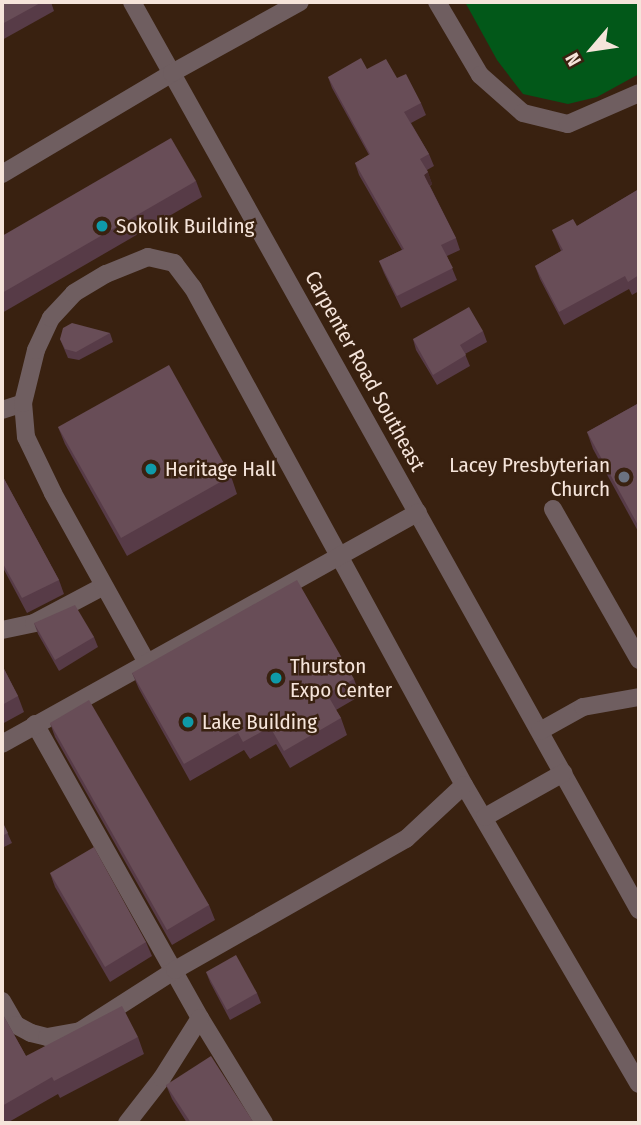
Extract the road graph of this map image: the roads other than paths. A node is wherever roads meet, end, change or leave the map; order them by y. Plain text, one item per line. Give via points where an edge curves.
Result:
1 (132, 2) edge
2 (300, 2) edge
3 (437, 2) edge
4 (172, 73) junction
5 (639, 93) edge
6 (2, 174) edge
7 (23, 403) junction
8 (2, 410) edge
9 (553, 509) dead end
10 (418, 512) junction
11 (339, 554) junction
12 (104, 586) junction
13 (2, 630) edge
14 (639, 660) edge
15 (146, 661) junction
16 (639, 697) edge
17 (35, 724) junction
18 (540, 731) junction
19 (2, 744) edge
20 (563, 773) junction
21 (464, 785) junction
22 (485, 817) junction
23 (639, 910) edge
24 (175, 970) junction
25 (2, 1001) edge
26 (200, 1018) junction
27 (639, 1084) edge
28 (127, 1123) edge
29 (264, 1123) edge

1 - 4 street, Carpenter Road Southeast
2 - 4 street
3 - 5 street via 480,75 523,113 568,124
4 - 6 street
4 - 10 street, Carpenter Road Southeast
7 - 8 street
7 - 11 street via 36,351 51,318 75,293 148,257 174,263 222,338
7 - 12 street via 26,437
9 - 14 street
10 - 11 street
10 - 18 street, Carpenter Road Southeast
11 - 15 street
11 - 21 street
12 - 13 street via 43,618
12 - 15 street
15 - 17 street
16 - 18 street via 583,707
17 - 19 street
17 - 24 street
18 - 20 street, Carpenter Road Southeast
20 - 22 street
20 - 23 street, Carpenter Road Southeast
21 - 22 street
21 - 24 street via 406,839
22 - 27 street
24 - 25 street via 80,1031 64,1036 47,1037 16,1025
24 - 26 street
26 - 28 street
26 - 29 street

